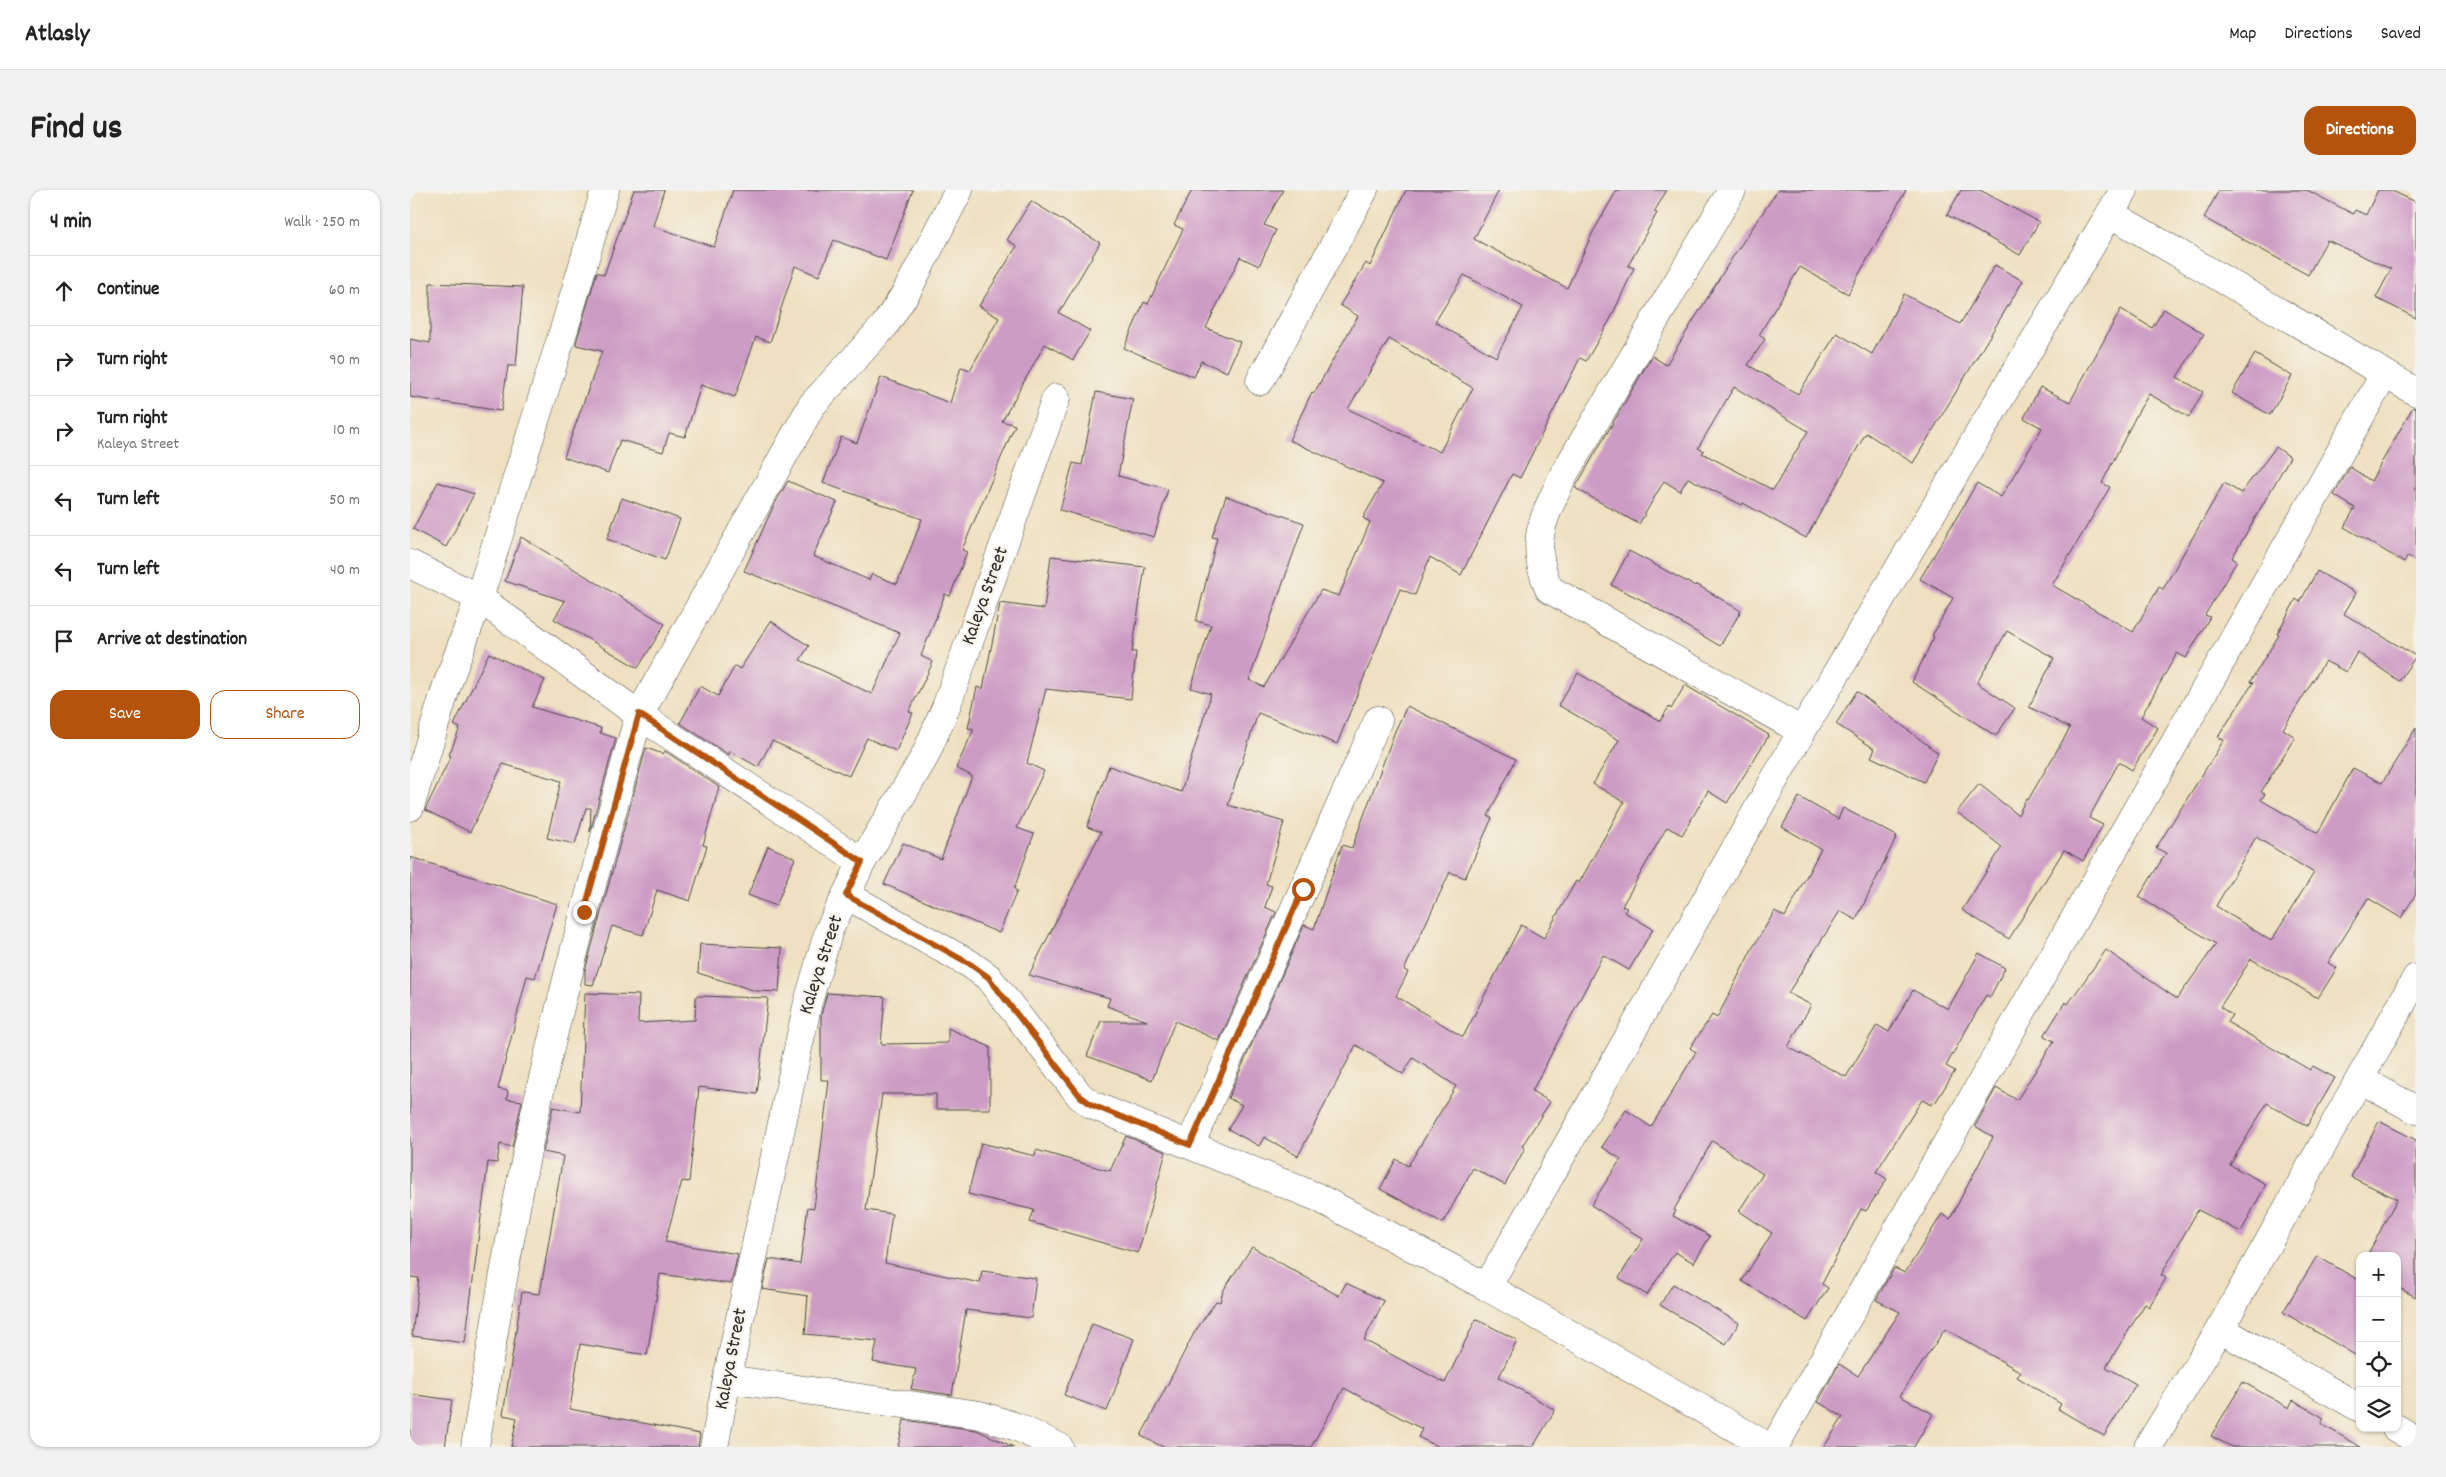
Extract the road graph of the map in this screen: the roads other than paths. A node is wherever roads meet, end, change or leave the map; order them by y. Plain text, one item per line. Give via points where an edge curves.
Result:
1 (605, 190) edge
2 (959, 190) edge
3 (1364, 190) edge
4 (1732, 190) edge
5 (2124, 190) edge
6 (2111, 214) junction
7 (2384, 375) junction
8 (1260, 381) dead end
9 (2416, 392) edge
10 (1056, 398) dead end
11 (410, 564) edge
12 (479, 598) junction
13 (639, 714) junction
14 (1378, 720) dead end
15 (1802, 731) junction
16 (410, 807) edge
17 (862, 862) junction
18 (846, 895) junction
19 (2416, 978) edge
20 (2360, 1080) junction
21 (2416, 1110) edge
22 (1190, 1145) junction
23 (1487, 1287) junction
24 (2220, 1329) junction
25 (727, 1379) junction
26 (2356, 1406) edge
27 (2401, 1431) edge
28 (2416, 1440) edge
29 (475, 1447) edge
30 (714, 1447) edge
31 (1059, 1447) edge
32 (1769, 1447) edge
33 (1774, 1447) edge
34 (2148, 1447) edge

1 - 12 street
2 - 13 street via 907,291 885,325 812,405
3 - 8 street
4 - 15 street via 1564,474 1545,514 1537,542 1541,569 1549,589
5 - 6 street
6 - 7 street
6 - 15 street
7 - 9 street
7 - 33 street
10 - 17 street, Kaleya Street via 946,707 925,756
11 - 12 street
12 - 13 street
12 - 16 street via 447,685
13 - 17 street
13 - 29 street via 584,912 532,1127
14 - 22 street
15 - 23 street
17 - 18 street, Kaleya Street
18 - 22 street via 988,977 1080,1096 1092,1105
18 - 25 street, Kaleya Street via 829,930 808,1002
19 - 20 street
20 - 21 street
20 - 24 street
22 - 23 street via 1317,1197
23 - 32 street
24 - 26 street
24 - 34 street
25 - 30 street, Kaleya Street
25 - 31 street via 980,1415 1017,1427
27 - 28 street

